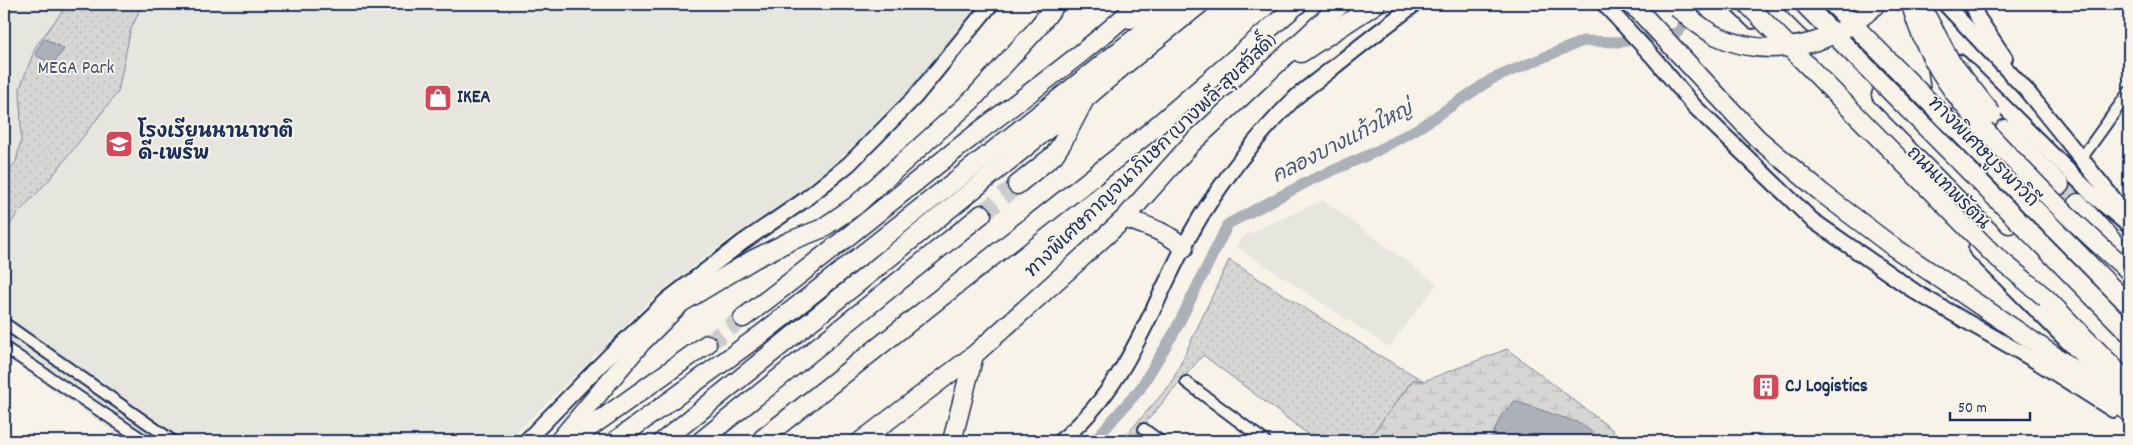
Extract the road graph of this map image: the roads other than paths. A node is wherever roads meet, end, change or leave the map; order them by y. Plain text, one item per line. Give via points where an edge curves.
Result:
1 (991, 4) edge
2 (1056, 4) edge
3 (1138, 4) edge
4 (1153, 4) edge
5 (1175, 4) edge
6 (1200, 4) edge
7 (1298, 4) edge
8 (1376, 4) edge
9 (1416, 4) edge
10 (1604, 4) edge
11 (1761, 4) edge
12 (1792, 4) edge
13 (1804, 4) edge
14 (1833, 4) edge
15 (1838, 4) edge
16 (1876, 4) edge
17 (1904, 4) edge
18 (1911, 4) edge
19 (1920, 4) edge
20 (1945, 4) edge
21 (1972, 4) edge
22 (1741, 5) edge
23 (1634, 6) edge
24 (1674, 6) edge
25 (1336, 8) edge
26 (1932, 34) junction
27 (1104, 36) junction
28 (1260, 80) junction
29 (2026, 90) junction
30 (2129, 92) edge
31 (1085, 99) junction
32 (1944, 111) junction
33 (1992, 114) dead end
34 (2006, 129) dead end
35 (2081, 159) junction
36 (1017, 185) tunnel mouth
37 (2060, 185) tunnel mouth
38 (2078, 203) tunnel mouth
39 (982, 214) tunnel mouth
40 (1125, 218) junction
41 (2129, 218) edge
42 (2129, 226) edge
43 (1184, 248) junction
44 (2129, 259) edge
45 (2129, 271) edge
46 (2046, 298) junction
47 (2129, 299) edge
48 (2129, 304) edge
49 (743, 318) tunnel mouth
50 (4, 322) edge
51 (2129, 333) edge
52 (707, 344) tunnel mouth
53 (2129, 344) edge
54 (4, 347) edge
55 (974, 355) junction
56 (1186, 382) dead end
57 (2129, 382) edge
58 (2129, 404) edge
59 (2129, 413) edge
60 (2129, 420) edge
61 (1144, 429) dead end
62 (762, 439) dead end
63 (145, 441) edge
64 (173, 441) edge
65 (526, 441) edge
66 (559, 441) edge
67 (571, 441) edge
68 (614, 441) edge
69 (663, 441) edge
70 (701, 441) edge
71 (861, 441) edge
72 (952, 441) edge
73 (1060, 441) edge
74 (1160, 441) edge
75 (1265, 441) edge

1 - 65 main road via 914,97 849,164 667,300
2 - 66 highway via 972,100 855,206 821,229 754,260 681,303 642,343
3 - 27 highway
4 - 27 highway
5 - 68 highway via 763,333
6 - 31 highway
7 - 62 highway via 1146,135
8 - 28 highway
9 - 43 main road via 1294,99 1252,145 1213,197
10 - 60 main road via 1694,106 1812,220 1917,293 2039,363
11 - 46 highway, bridge
12 - 53 highway, ถนนเทพรัตน
13 - 51 highway, ทางพิเศษบูรพาวิถี, bridge
14 - 48 highway, ทางพิเศษบูรพาวิถี, bridge
15 - 32 highway
16 - 24 highway, bridge via 1839,33 1807,44 1781,48 1747,46 1718,36
17 - 26 main road
18 - 45 highway, bridge via 1926,48 1963,106 2047,195
19 - 33 highway, bridge via 1952,62
20 - 29 main road
21 - 29 main road
22 - 46 highway, bridge via 1992,253
22 - 58 main road, ถนนเทพรัตน
23 - 59 highway via 1757,138 1822,193 1892,246 2059,359
25 - 28 highway, ทางพิเศษกาญจนาภิเษก (บางพลี-สุขสวัสดิ์)
26 - 32 highway
26 - 42 main road via 2097,199
27 - 49 highway
28 - 40 highway, ทางพิเศษกาญจนาภิเษก (บางพลี-สุขสวัสดิ์) via 1191,144
29 - 35 main road
30 - 35 street
31 - 36 highway via 1054,155
31 - 69 highway
32 - 47 highway
34 - 37 highway
35 - 41 main road
38 - 44 highway
39 - 70 highway
40 - 43 highway via 1176,239
40 - 55 highway, ทางพิเศษกาญจนาภิเษก (บางพลี-สุขสวัสดิ์)
43 - 73 main road via 1128,360 1106,394
46 - 57 highway
50 - 64 street
52 - 67 highway
54 - 63 street
55 - 71 highway, ทางพิเศษกาญจนาภิเษก (บางพลี-สุขสวัสดิ์)
55 - 72 highway
56 - 75 street
61 - 74 street

